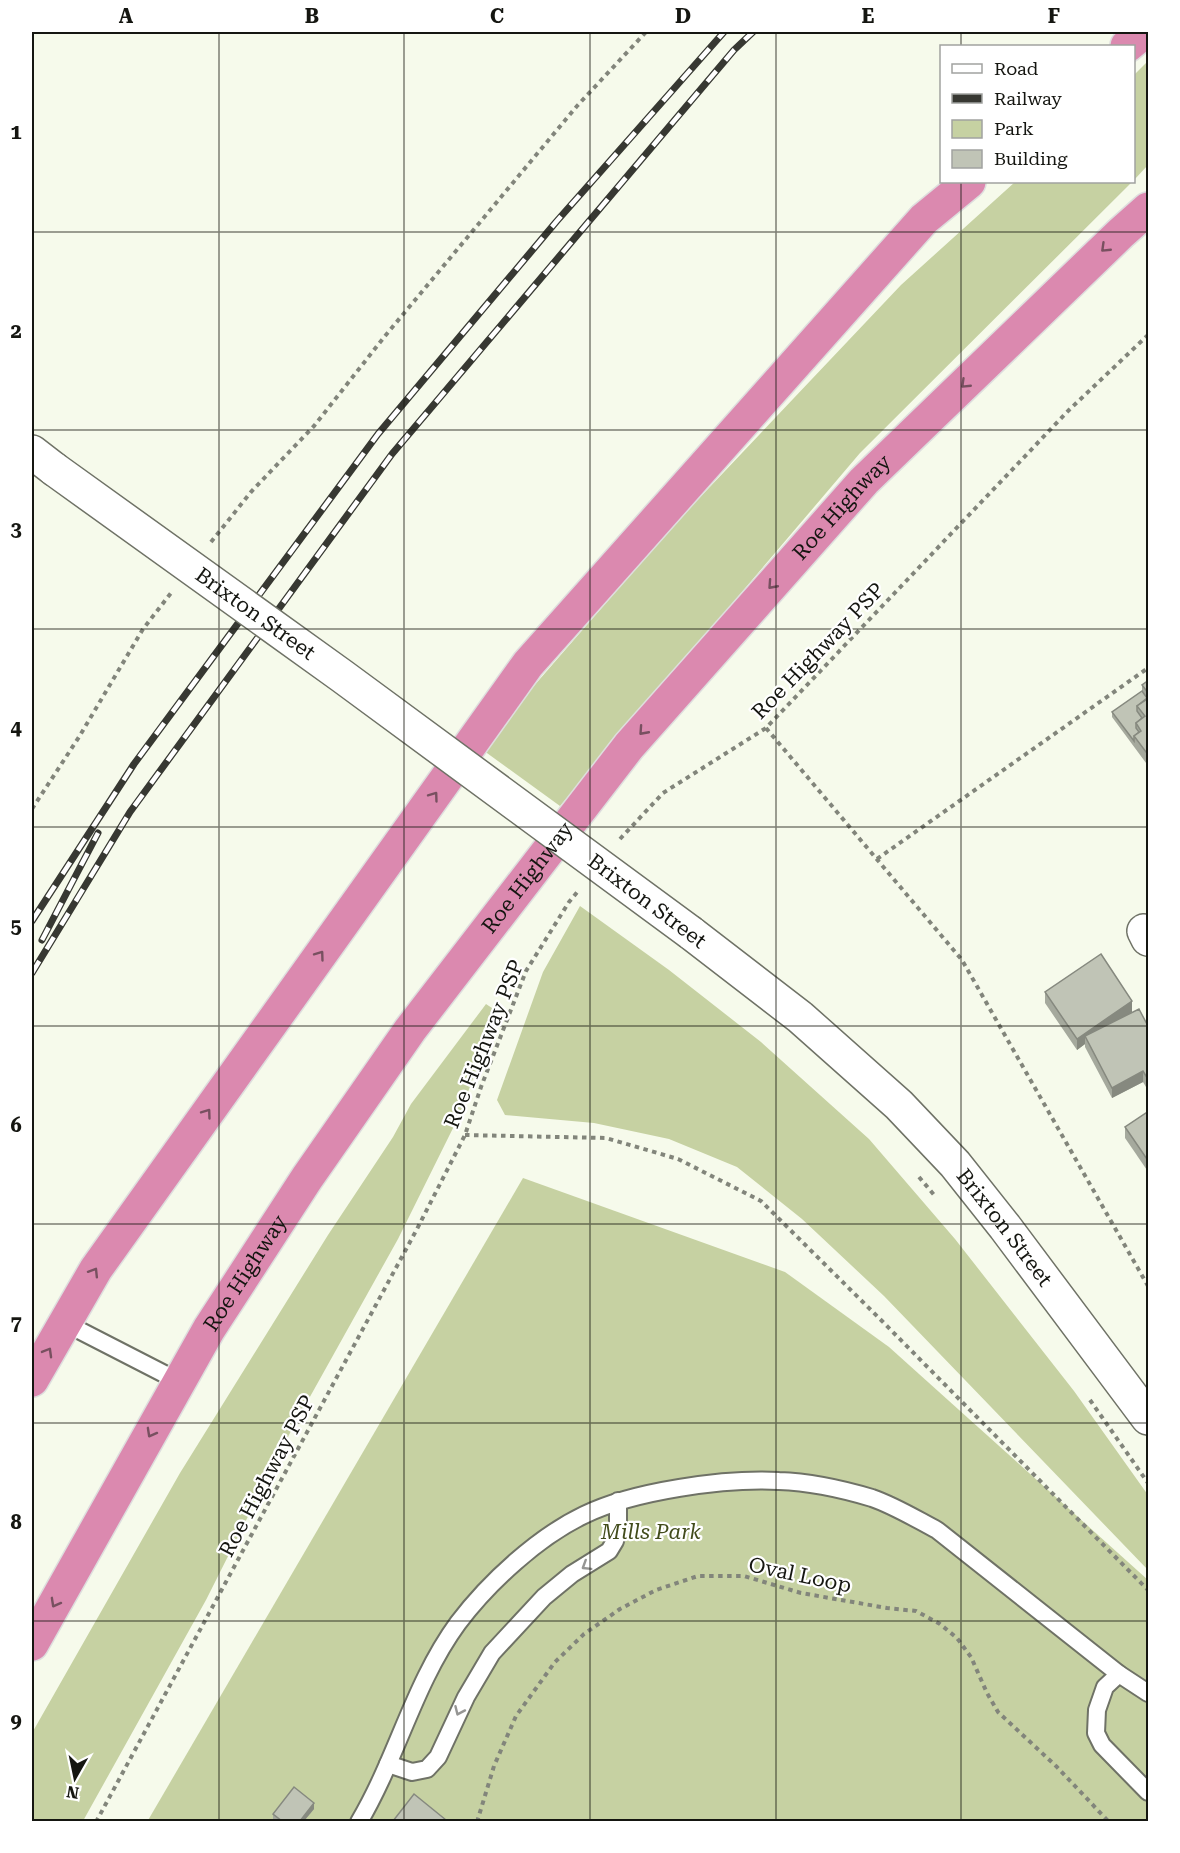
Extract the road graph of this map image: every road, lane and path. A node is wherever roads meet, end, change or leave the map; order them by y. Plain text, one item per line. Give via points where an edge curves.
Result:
1 (646, 32) edge
2 (1144, 32) edge
3 (1127, 45) edge
4 (968, 183) edge
5 (1149, 209) edge
6 (1149, 335) edge
7 (43, 460) edge
8 (208, 547) dead end
9 (172, 592) dead end
10 (1149, 668) edge
11 (766, 728) junction
12 (32, 809) edge
13 (618, 841) dead end
14 (877, 859) junction
15 (583, 885) dead end
16 (465, 1135) junction
17 (914, 1171) dead end
18 (936, 1197) dead end
19 (1149, 1286) edge
20 (65, 1323) junction
21 (32, 1380) edge
22 (180, 1382) junction
23 (1090, 1399) dead end
24 (1149, 1418) edge
25 (1149, 1483) edge
26 (618, 1501) junction
27 (1149, 1590) edge
28 (32, 1644) edge
29 (1119, 1674) junction
30 (1149, 1693) edge
31 (388, 1764) junction
32 (1149, 1792) edge
33 (96, 1821) edge
34 (359, 1821) edge
35 (477, 1821) edge
36 (1109, 1821) edge

1 - 8 path via 577,106 314,426 251,492
2 - 3 highway
20 -> 4 highway via 96,1269 528,664 924,219
5 -> 22 highway, Roe Highway via 864,481 629,746 410,1030 307,1178 209,1329
6 - 11 path, Roe Highway PSP via 1069,410
7 - 24 main road, Brixton Street, bridge via 691,933 808,1024 899,1105 955,1164
9 - 12 path via 143,629
10 - 14 path
11 - 13 path, Roe Highway PSP via 663,793
11 - 14 path
14 - 19 path via 962,960
15 - 16 path, Roe Highway PSP via 526,971
16 - 27 path via 606,1138 678,1159 760,1202
16 - 33 path, Roe Highway PSP
17 - 18 path
21 -> 20 highway
20 - 22 lane
22 -> 28 highway, Roe Highway
23 - 25 path
26 - 29 lane via 681,1488 778,1480 825,1486 873,1499 938,1530
26 - 31 lane via 548,1536 499,1578 458,1623 433,1663
26 -> 31 lane via 616,1534 609,1551 544,1597 492,1653 438,1757 427,1769 412,1772
29 - 30 lane
29 - 32 lane via 1106,1687 1097,1710 1096,1733 1102,1745
31 - 34 lane
35 - 36 path, Oval Loop via 494,1766 516,1716 555,1662 584,1634 656,1590 698,1576 744,1576 801,1593 916,1611 940,1624 972,1658 998,1712

